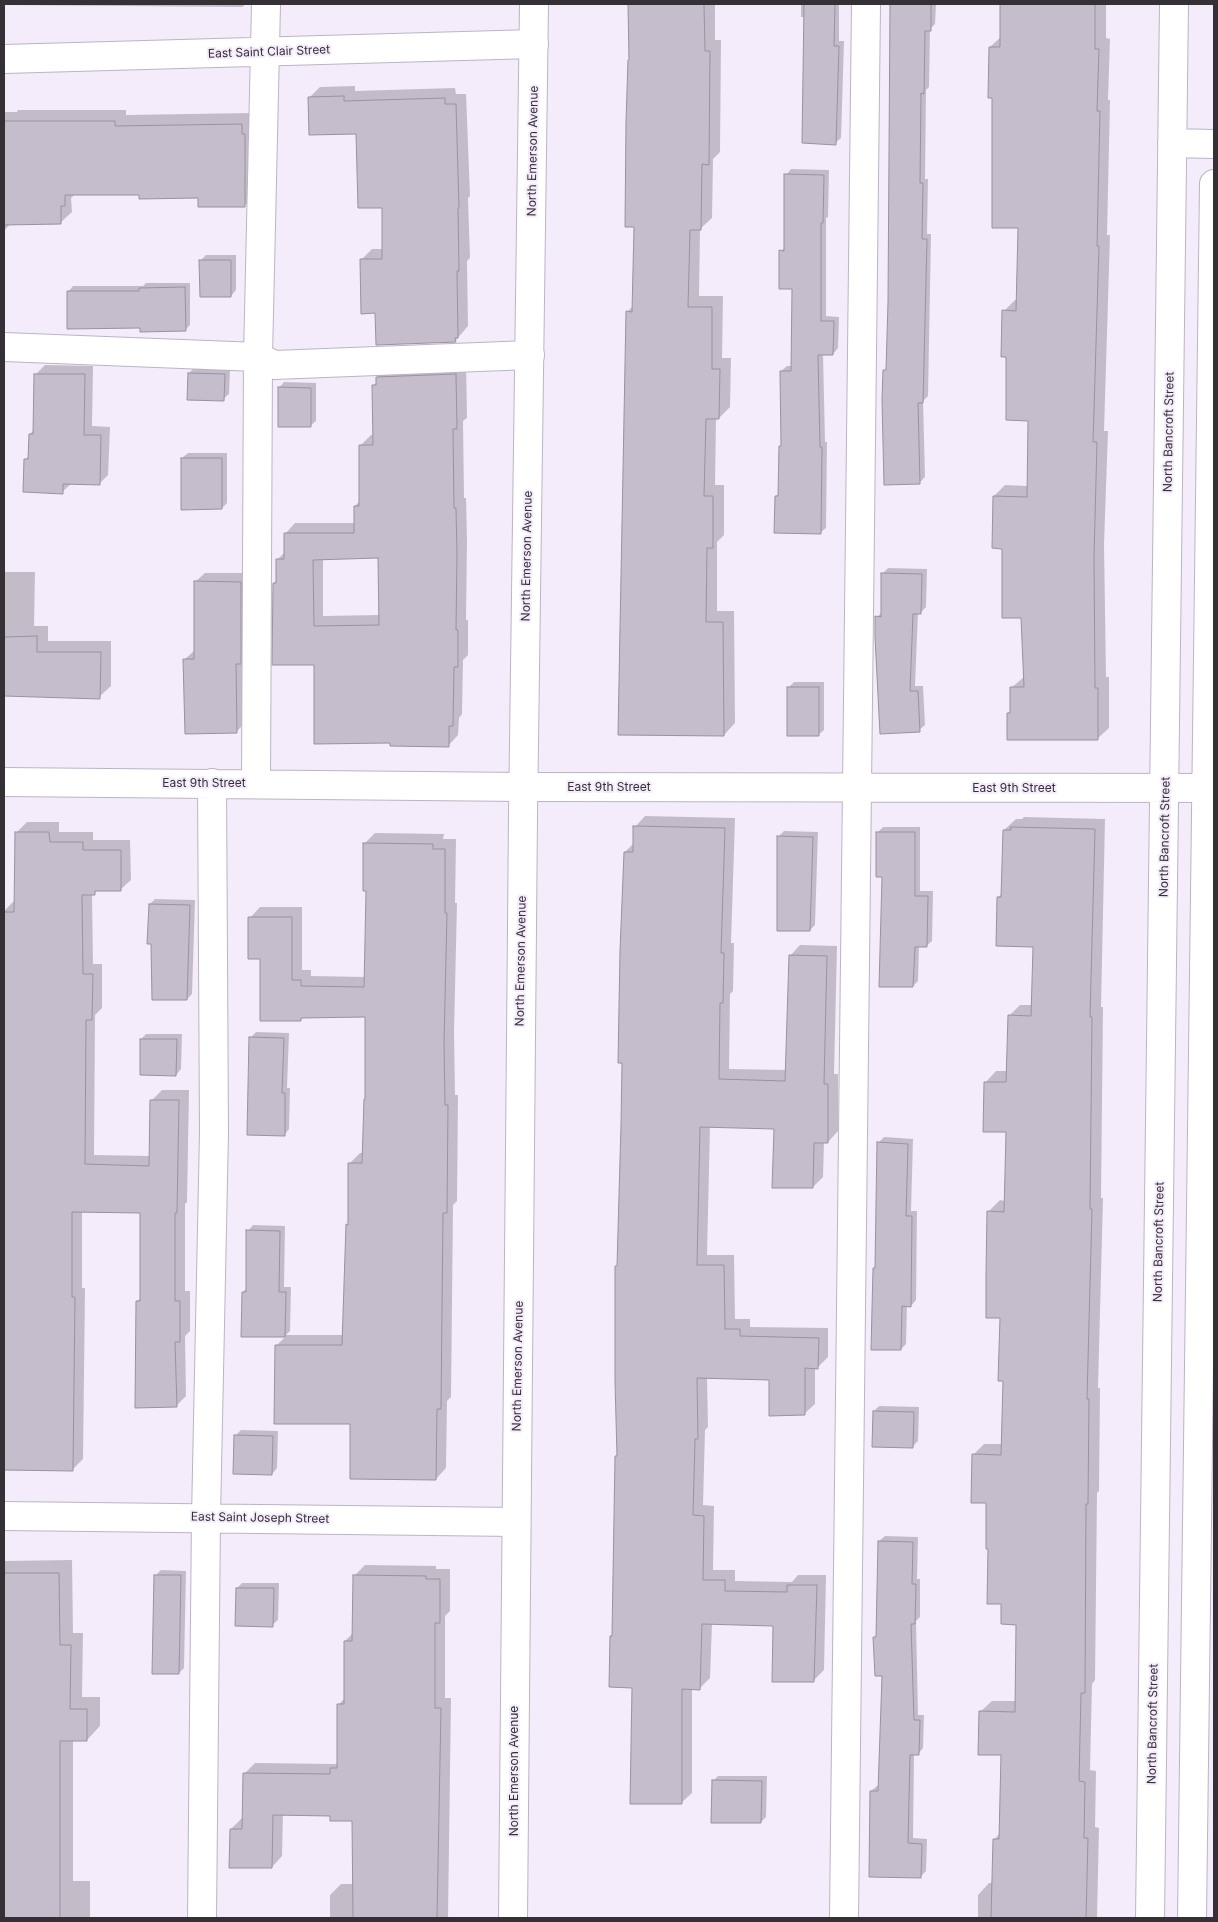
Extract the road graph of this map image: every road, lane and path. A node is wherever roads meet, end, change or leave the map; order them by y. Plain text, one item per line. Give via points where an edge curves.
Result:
1 (266, 4) edge
2 (534, 4) edge
3 (866, 4) edge
4 (1174, 4) edge
5 (534, 44) junction
6 (265, 52) junction
7 (4, 59) edge
8 (1172, 144) junction
9 (1214, 144) edge
10 (1214, 184) edge
11 (4, 347) edge
12 (530, 355) junction
13 (258, 357) junction
14 (4, 782) edge
15 (212, 783) junction
16 (256, 783) junction
17 (523, 787) junction
18 (857, 787) junction
19 (1165, 787) junction
20 (1211, 788) edge
21 (4, 1516) edge
22 (206, 1517) junction
23 (516, 1522) junction
24 (1155, 1531) junction
25 (1198, 1531) junction
26 (202, 1918) edge
27 (513, 1918) edge
28 (844, 1918) edge
29 (1150, 1918) edge
30 (1192, 1918) edge

1 - 6 street
2 - 5 street, North Emerson Avenue
3 - 18 street
4 - 8 street, North Bancroft Street
5 - 6 street, East Saint Clair Street
5 - 12 street, North Emerson Avenue
6 - 7 street, East Saint Clair Street
6 - 13 street
8 - 9 street
8 - 19 street, North Bancroft Street
10 - 20 street
11 - 13 street
12 - 13 street via 274,365
12 - 17 street, North Emerson Avenue
13 - 16 street
14 - 15 street, East 9th Street
15 - 16 street, East 9th Street
15 - 22 street via 214,1132
16 - 17 street, East 9th Street
17 - 18 street, East 9th Street
17 - 23 street, North Emerson Avenue
18 - 19 street, East 9th Street
18 - 28 street
19 - 20 street, East 9th Street
19 - 24 street, North Bancroft Street
20 - 25 street
21 - 22 street, East Saint Joseph Street
22 - 23 street, East Saint Joseph Street
22 - 26 street
23 - 27 street, North Emerson Avenue
24 - 25 street
24 - 29 street, North Bancroft Street
25 - 30 street

